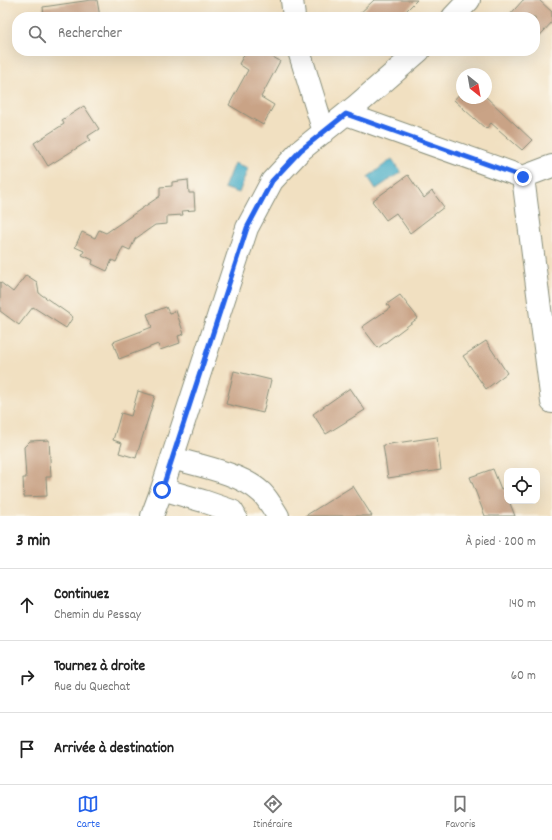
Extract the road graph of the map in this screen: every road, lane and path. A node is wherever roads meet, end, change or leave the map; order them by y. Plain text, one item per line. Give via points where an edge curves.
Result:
1 (292, 0) edge
2 (469, 0) edge
3 (293, 12) edge
4 (458, 12) edge
5 (301, 56) edge
6 (413, 56) edge
7 (346, 114) junction
8 (324, 132) junction
9 (552, 166) edge
10 (523, 177) junction
11 (552, 402) edge
12 (172, 458) junction
13 (162, 490) junction
14 (152, 516) edge
15 (234, 516) edge
16 (278, 516) edge

1 - 3 street
2 - 4 street
5 - 8 street
6 - 7 street
7 - 8 street
7 - 10 street
8 - 12 street via 301,150 272,181 247,228
9 - 10 street
10 - 11 street
12 - 13 street
12 - 16 street via 246,482 262,493
13 - 14 street
13 - 15 street via 232,511

